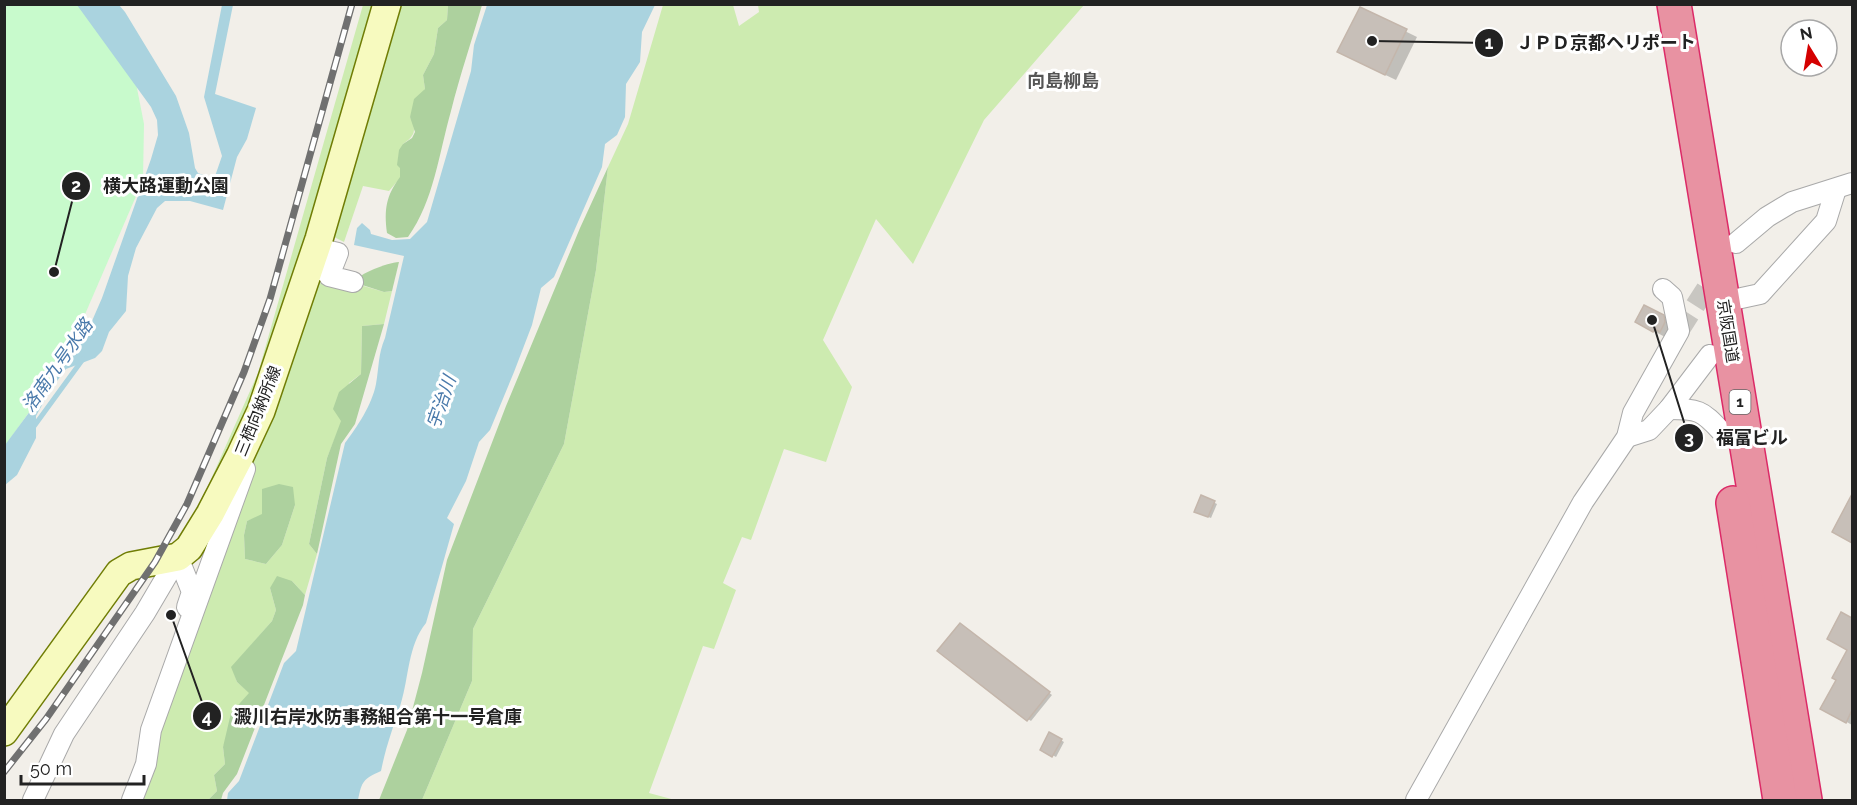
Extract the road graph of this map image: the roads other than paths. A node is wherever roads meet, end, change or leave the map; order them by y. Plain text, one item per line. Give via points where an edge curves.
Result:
1 (387, 4) edge
2 (1653, 4) edge
3 (1674, 4) edge
4 (1844, 186) edge
5 (1736, 243) dead end
6 (353, 282) dead end
7 (1663, 289) dead end
8 (1723, 302) junction
9 (1710, 355) junction
10 (1669, 409) junction
11 (1722, 430) junction
12 (1626, 437) junction
13 (178, 557) junction
14 (203, 584) junction
15 (4, 732) edge
16 (33, 801) edge
17 (123, 801) edge
18 (132, 801) edge
19 (1416, 801) edge
20 (1780, 801) edge
21 (1805, 801) edge

1 - 13 main road, 三栖向納所線 via 319,239 261,411 210,514 189,548
2 - 9 highway, 京阪国道 / 1
3 - 8 highway, 京阪国道 / 1
4 - 5 street via 1792,202
4 - 8 street via 1826,221 1760,294
6 - 14 street via 329,276 338,253 325,250
7 - 12 street via 1672,297 1678,331 1633,413
8 - 21 highway, 京阪国道 / 1
9 - 10 street
9 - 11 highway, 京阪国道 / 1
10 - 11 street via 1706,414
10 - 12 street via 1649,430
11 - 20 highway, 京阪国道 / 1
12 - 19 street via 1583,502
13 - 14 street
13 - 15 main road via 131,566 119,573
13 - 16 street via 64,734
13 - 17 street via 192,592
14 - 18 street via 150,730 146,764

